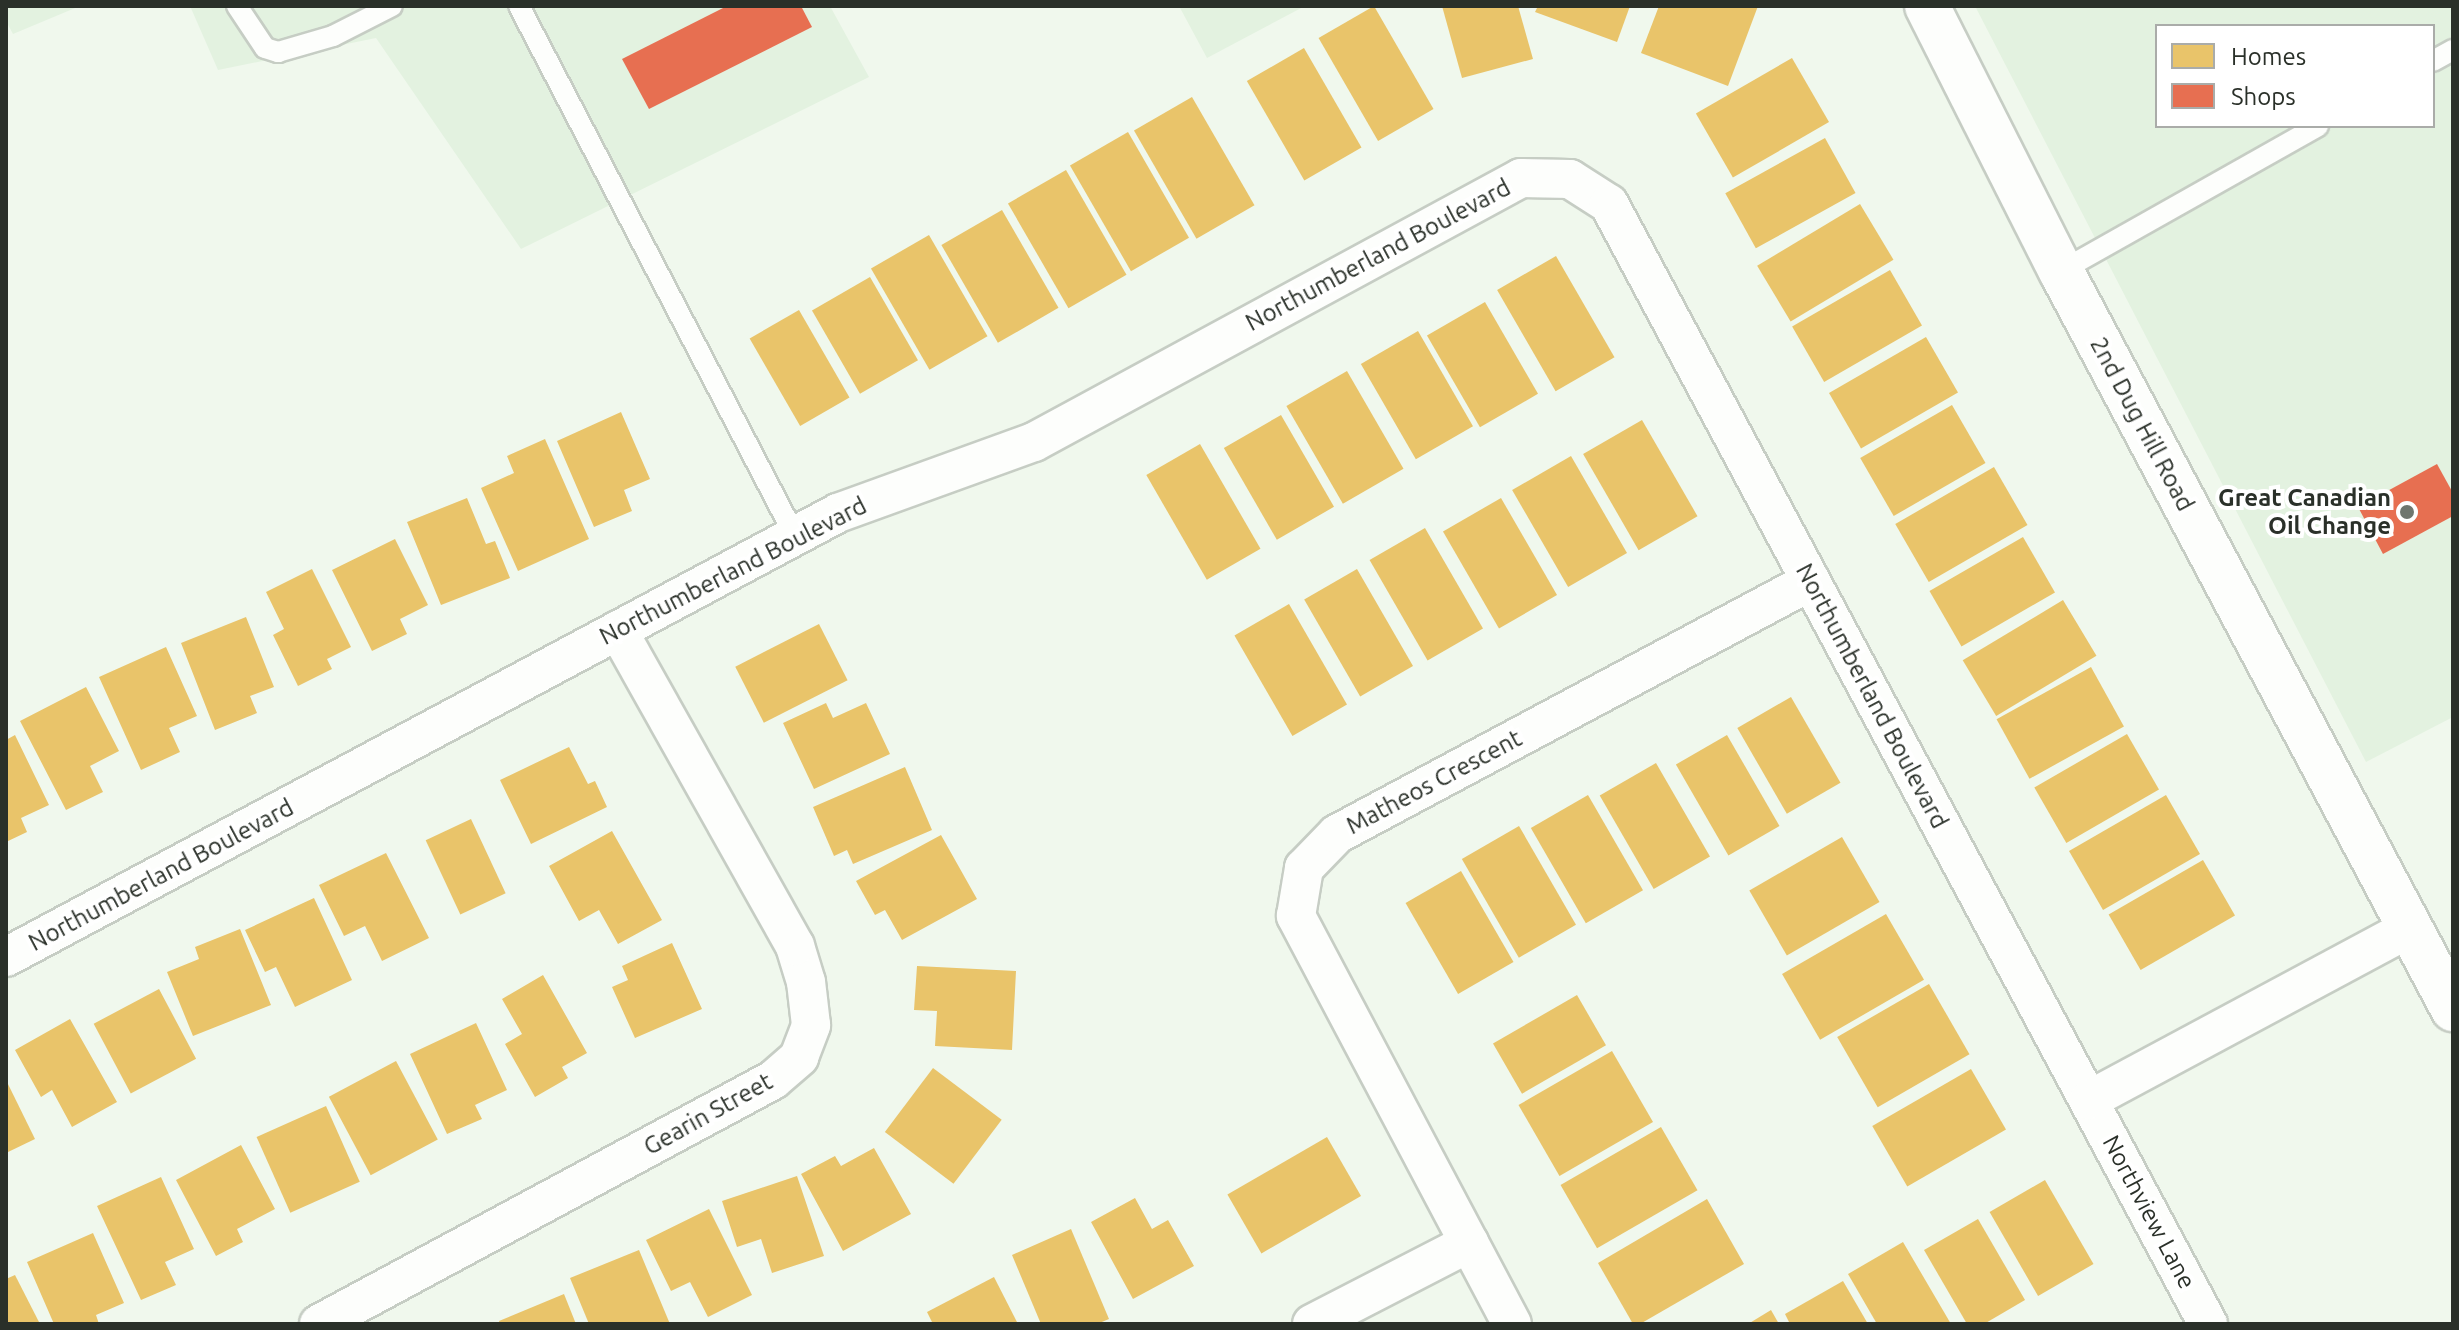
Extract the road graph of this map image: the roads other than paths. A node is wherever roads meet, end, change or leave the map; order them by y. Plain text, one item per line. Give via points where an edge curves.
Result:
1 (237, 6) edge
2 (392, 6) edge
3 (519, 6) edge
4 (1927, 6) edge
5 (2453, 50) edge
6 (2435, 60) edge
7 (2314, 128) edge
8 (2061, 271) junction
9 (795, 536) junction
10 (1811, 581) junction
11 (618, 630) junction
12 (2410, 928) junction
13 (6, 957) edge
14 (2453, 1009) edge
15 (2089, 1100) junction
16 (1469, 1243) junction
17 (319, 1324) edge
18 (1312, 1324) edge
19 (1512, 1324) edge
20 (2208, 1324) edge

1 - 2 lane via 265,48 278,52 333,36
3 - 9 lane
4 - 8 street, 2nd Dug Hill Road
5 - 6 lane
7 - 8 lane
8 - 12 street, 2nd Dug Hill Road
9 - 10 street, Northumberland Boulevard via 885,494 1034,442 1521,178 1570,179 1609,204
9 - 11 street, Northumberland Boulevard
10 - 15 street, Northumberland Boulevard
10 - 16 street, Matheos Crescent via 1337,834 1304,868 1296,916
11 - 13 street, Northumberland Boulevard
11 - 17 street, Gearin Street via 795,946 811,1025 799,1057 773,1080
12 - 14 street, 2nd Dug Hill Road
12 - 15 street
15 - 20 street, Northview Lane
16 - 18 street
16 - 19 street, Matheos Crescent

